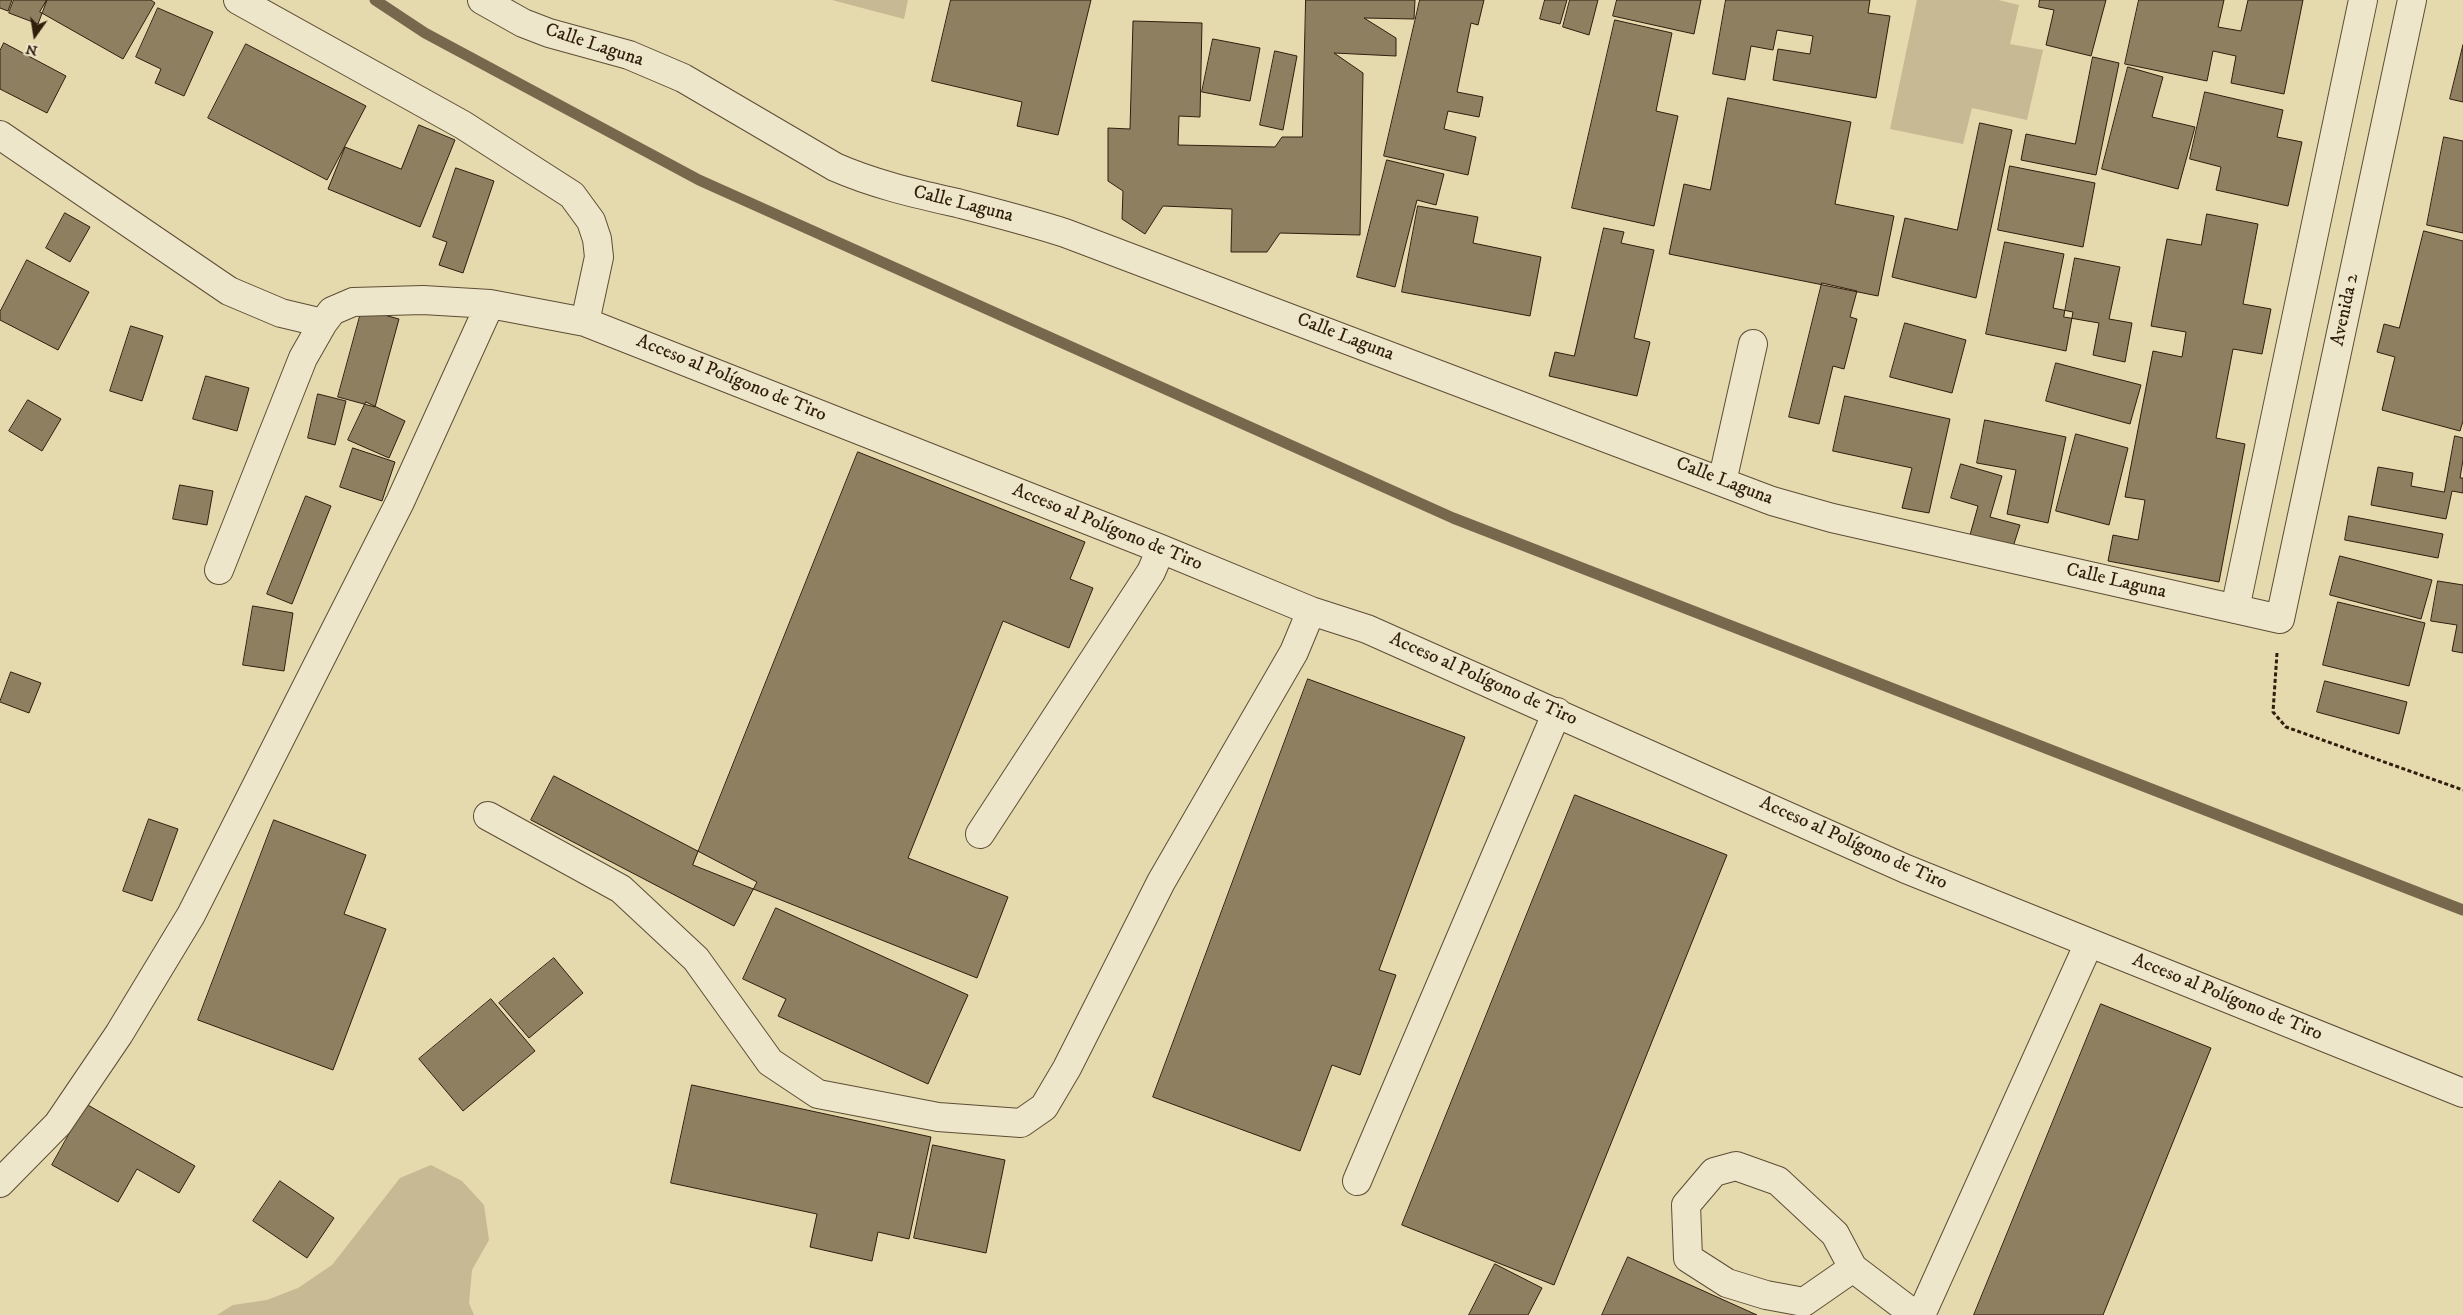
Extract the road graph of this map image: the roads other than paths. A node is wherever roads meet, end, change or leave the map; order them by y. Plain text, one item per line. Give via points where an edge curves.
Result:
1 (238, 0) edge
2 (482, 0) edge
3 (2363, 0) edge
4 (2412, 0) edge
5 (0, 136) edge
6 (490, 304) junction
7 (586, 322) junction
8 (322, 323) junction
9 (1752, 344) dead end
10 (1722, 482) junction
11 (1161, 549) junction
12 (219, 570) dead end
13 (2235, 609) junction
14 (1311, 611) junction
15 (2280, 619) joint
16 (1557, 712) junction
17 (488, 816) dead end
18 (980, 834) dead end
19 (2089, 943) junction
20 (2463, 1093) edge
21 (1357, 1181) dead end
22 (0, 1183) edge
23 (1853, 1268) junction
24 (1916, 1315) edge
25 (1921, 1315) edge

1 - 7 street via 463,125 572,195 591,221 597,238 598,257
2 - 10 street, Calle Laguna via 522,23 629,55 683,78 856,177 1013,217 1065,234
3 - 13 street
4 - 15 street, Avenida 2
5 - 8 street via 229,291 281,313
6 - 7 street, Acceso al Polígono de Tiro
6 - 8 street, Acceso al Polígono de Tiro via 364,300 332,311
6 - 22 street via 395,511 192,915 58,1124
7 - 11 street, Acceso al Polígono de Tiro
8 - 12 street via 299,366
9 - 10 street
10 - 13 street, Calle Laguna via 1796,509 1832,518
11 - 14 street, Acceso al Polígono de Tiro
11 - 18 street via 1151,572
13 - 15 street, Calle Laguna
14 - 16 street, Acceso al Polígono de Tiro via 1367,629
14 - 17 street via 1294,652 1160,882 1067,1068 1044,1108 1022,1123 938,1117 818,1094 770,1062 696,959 621,889
16 - 19 street, Acceso al Polígono de Tiro via 1906,869
16 - 21 street
19 - 20 street, Acceso al Polígono de Tiro
19 - 25 street
23 - 23 street via 1835,1234 1778,1181 1736,1166 1714,1172 1686,1205 1688,1258 1726,1283 1804,1302
23 - 24 street

